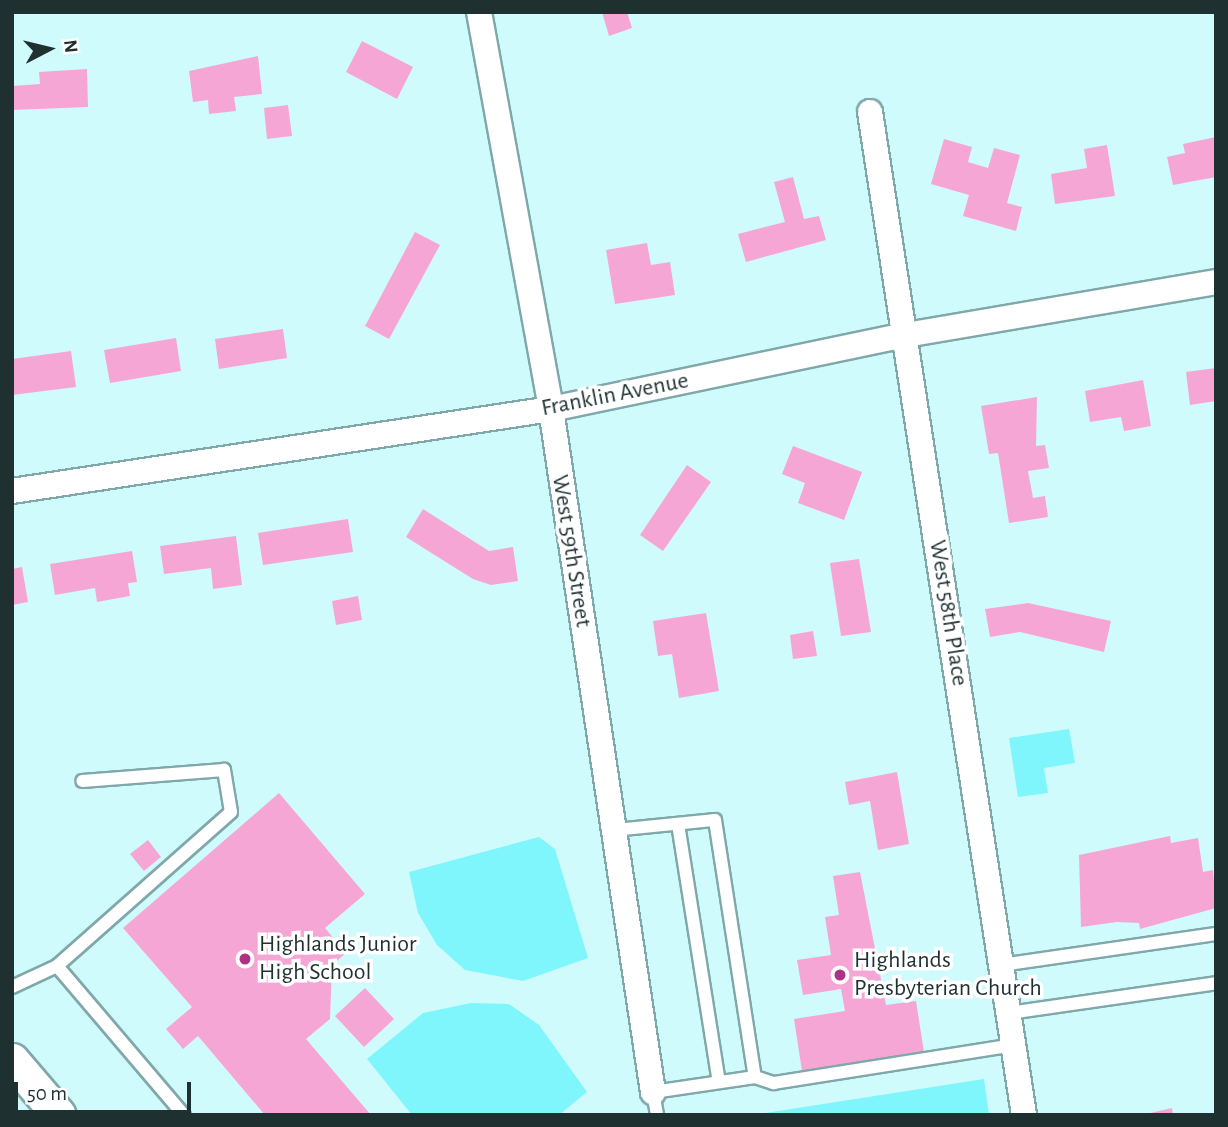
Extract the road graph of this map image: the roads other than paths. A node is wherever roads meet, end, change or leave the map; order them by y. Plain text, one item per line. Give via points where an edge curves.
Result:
1 (479, 12) edge
2 (870, 112) dead end
3 (1216, 282) edge
4 (906, 335) junction
5 (551, 409) junction
6 (12, 491) edge
7 (82, 781) dead end
8 (678, 824) junction
9 (614, 830) junction
10 (1216, 934) edge
11 (1001, 965) junction
12 (57, 967) junction
13 (1216, 983) edge
14 (12, 987) edge
15 (1009, 1013) junction
16 (1013, 1045) junction
17 (12, 1060) edge
18 (755, 1077) junction
19 (719, 1082) junction
20 (655, 1103) edge
21 (60, 1115) edge
22 (184, 1115) edge
23 (1024, 1115) edge

1 - 5 street, West 59th Street
2 - 4 street, West 58th Place
3 - 4 street, Franklin Avenue
4 - 5 street, Franklin Avenue
4 - 11 street, West 58th Place
5 - 6 street, Franklin Avenue
5 - 9 street, West 59th Street
7 - 12 lane via 224,770 231,812
8 - 9 lane
8 - 18 lane via 715,820
8 - 19 lane
9 - 20 street, West 59th Street
10 - 11 lane
11 - 15 street, West 58th Place
12 - 14 lane
12 - 22 lane
13 - 15 lane
15 - 16 street, West 58th Place
16 - 18 lane via 774,1083
16 - 23 street, West 58th Place
17 - 21 main road
18 - 19 lane
19 - 20 lane

